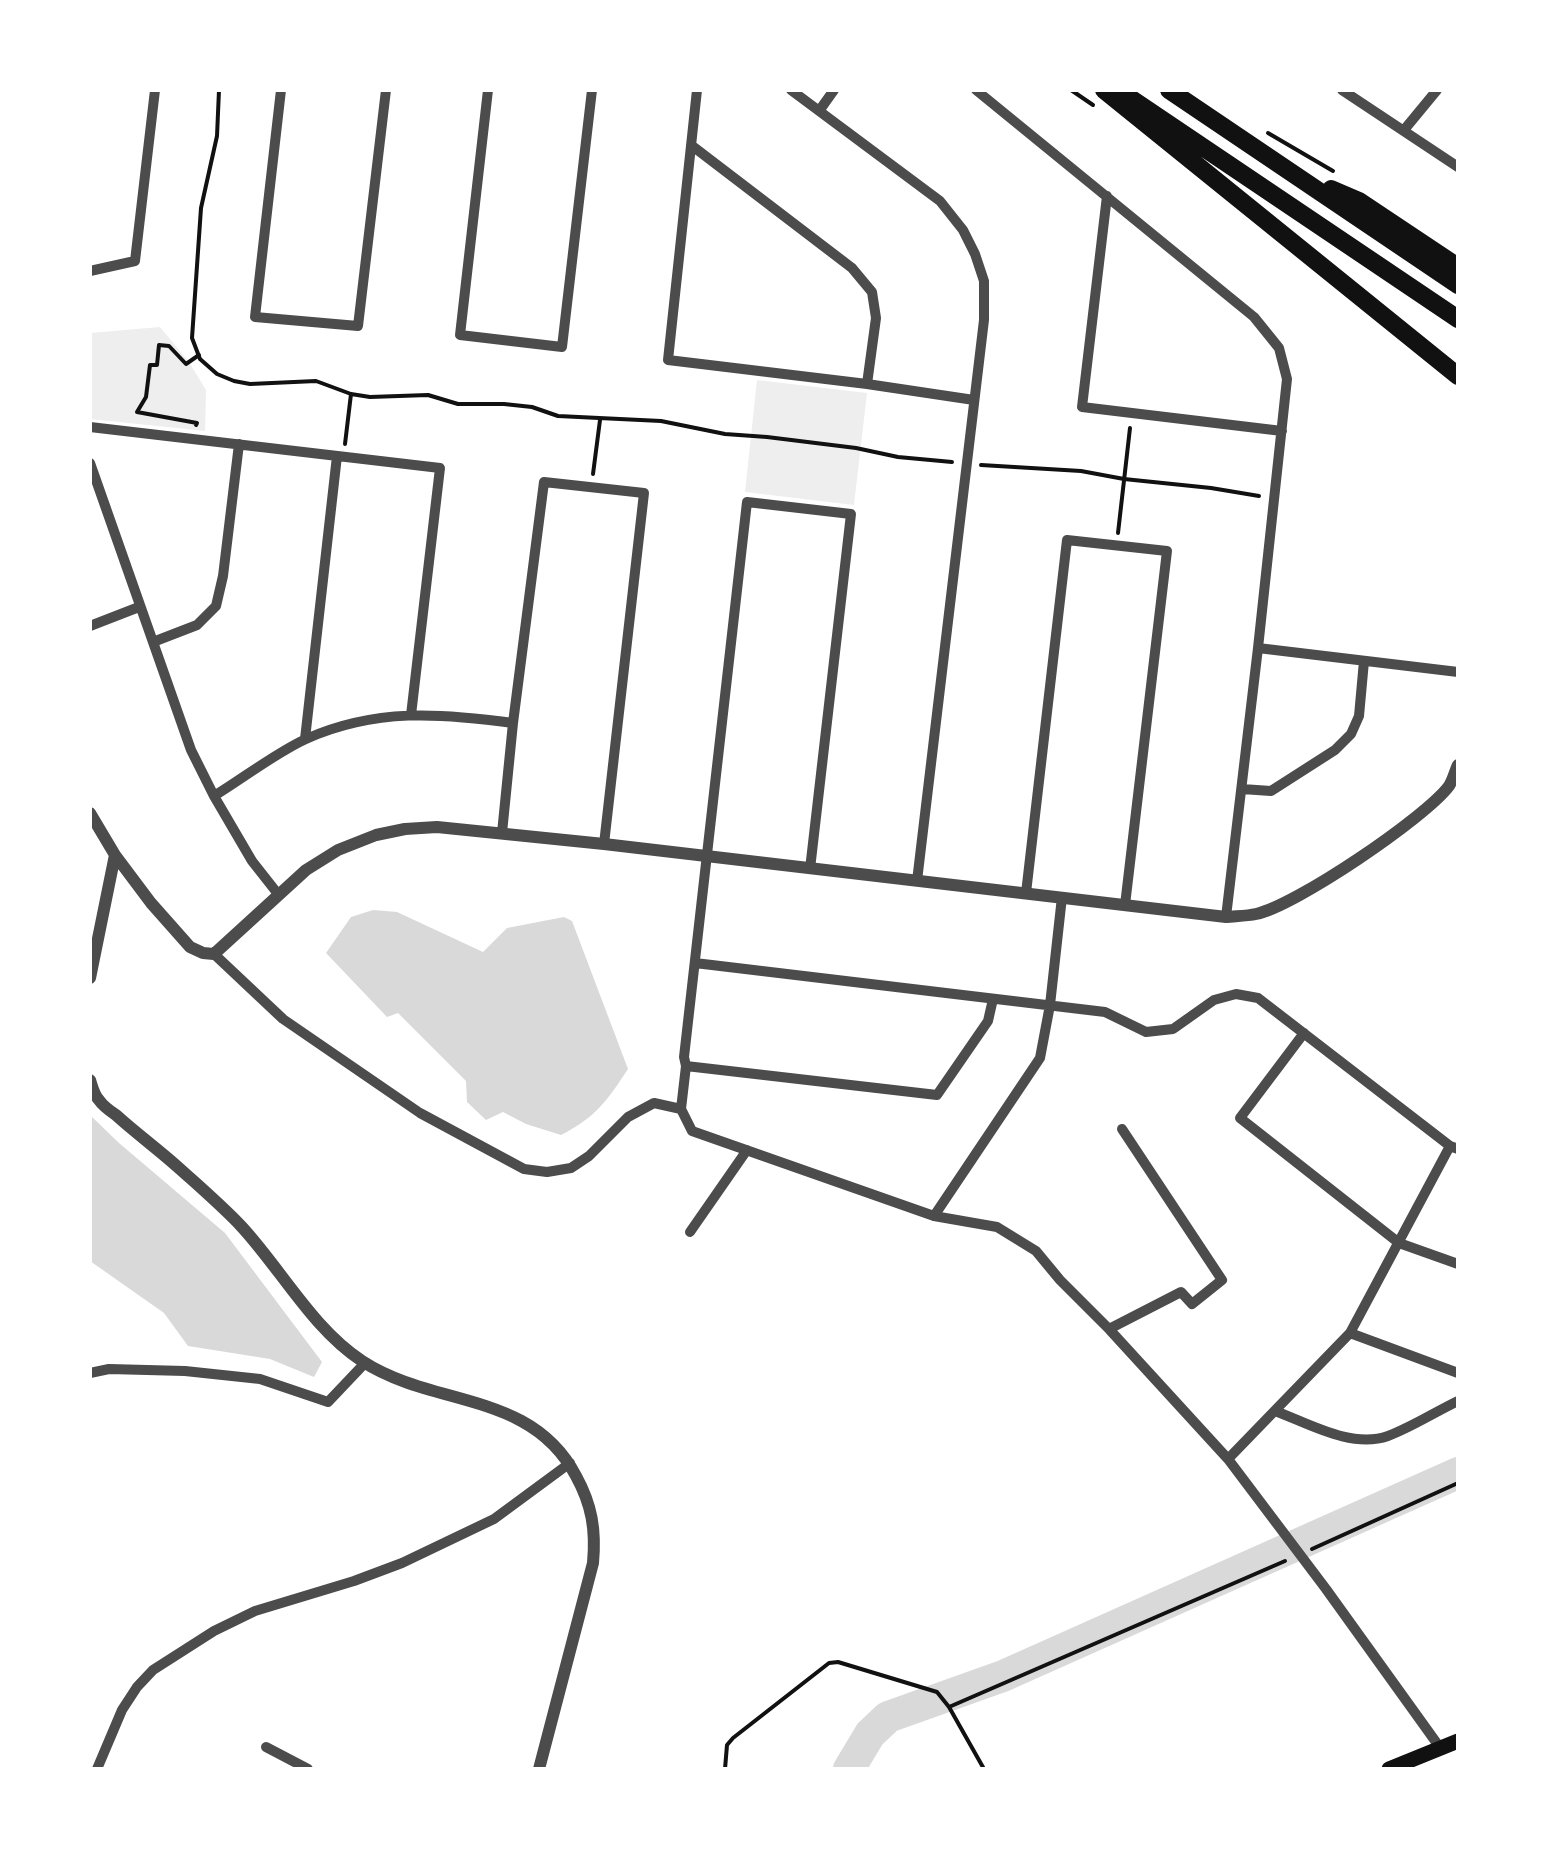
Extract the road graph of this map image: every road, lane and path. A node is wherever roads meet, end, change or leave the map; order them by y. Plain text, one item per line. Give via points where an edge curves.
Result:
1 (155, 90) edge
2 (218, 90) edge
3 (281, 90) edge
4 (386, 90) edge
5 (488, 90) edge
6 (592, 90) edge
7 (696, 90) edge
8 (791, 90) edge
9 (834, 90) edge
10 (976, 90) edge
11 (1104, 90) edge
12 (1118, 90) edge
13 (1169, 90) edge
14 (1342, 90) edge
15 (1437, 90) edge
16 (820, 111) junction
17 (1404, 130) junction
18 (691, 145) junction
19 (1281, 165) junction
20 (1458, 166) edge
21 (1107, 196) junction
22 (1458, 267) edge
23 (90, 271) edge
24 (1458, 285) edge
25 (1458, 319) edge
26 (199, 355) junction
27 (1458, 376) edge
28 (867, 384) junction
29 (351, 394) junction
30 (974, 400) junction
31 (1132, 414) junction
32 (600, 420) junction
33 (90, 427) edge
34 (1282, 431) junction
35 (194, 439) junction
36 (239, 444) junction
37 (340, 456) junction
38 (90, 463) edge
39 (966, 464) junction
40 (1124, 479) junction
41 (592, 486) junction
42 (1275, 496) junction
43 (1117, 546) junction
44 (139, 607) junction
45 (90, 626) edge
46 (153, 642) junction
47 (1258, 648) junction
48 (1364, 662) junction
49 (1458, 672) edge
50 (411, 715) junction
51 (513, 723) junction
52 (305, 739) junction
53 (1458, 765) edge
54 (1242, 789) junction
55 (214, 796) junction
56 (90, 813) edge
57 (502, 833) junction
58 (604, 844) junction
59 (115, 855) junction
60 (706, 857) junction
61 (810, 869) junction
62 (917, 881) junction
63 (278, 894) junction
64 (1026, 894) junction
65 (1062, 898) junction
66 (1126, 905) junction
67 (1226, 917) junction
68 (214, 954) junction
69 (695, 963) junction
70 (90, 978) edge
71 (993, 999) junction
72 (1050, 1006) junction
73 (1304, 1033) junction
74 (686, 1066) junction
75 (90, 1080) edge
76 (681, 1110) junction
77 (1122, 1129) dead end
78 (1454, 1148) edge
79 (747, 1150) junction
80 (934, 1216) junction
81 (690, 1232) dead end
82 (1398, 1243) junction
83 (1458, 1264) edge
84 (1109, 1329) junction
85 (1350, 1333) junction
86 (364, 1363) junction
87 (90, 1373) edge
88 (1458, 1373) edge
89 (1458, 1400) edge
90 (1275, 1411) junction
91 (1228, 1459) junction
92 (570, 1463) junction
93 (1458, 1483) edge
94 (1300, 1554) junction
95 (949, 1707) junction
96 (1458, 1742) edge
97 (266, 1748) dead end
98 (1441, 1748) junction
99 (97, 1769) edge
100 (308, 1769) edge
101 (540, 1769) edge
102 (726, 1769) edge
103 (984, 1769) edge
104 (1389, 1769) edge

1 - 23 street via 135,261
2 - 26 path via 193,309
3 - 4 street via 255,318 358,326
5 - 6 street via 460,336 562,347
7 - 18 street
8 - 16 street
9 - 16 street
10 - 21 street
11 - 27 highway
12 - 25 highway
13 - 19 highway
14 - 17 street
15 - 17 street
16 - 30 street via 940,201 963,230 984,281
17 - 20 street
18 - 28 street via 852,268 872,292 876,318
18 - 28 street via 668,360
19 - 22 highway via 1359,201
19 - 24 highway
21 - 31 street via 1082,407
21 - 34 street via 1254,316 1279,348 1286,379
26 - 29 path via 234,380 316,381
26 - 35 path via 186,364 159,345 137,412 197,423
28 - 30 street
29 - 32 path via 428,395
29 - 37 path
30 - 39 street
31 - 34 street
31 - 40 path
32 - 39 path via 661,421
32 - 41 path
33 - 35 street
34 - 42 street
35 - 36 street
36 - 37 street
36 - 46 street via 216,606 198,625
37 - 50 street via 440,468
37 - 52 street
38 - 44 street
39 - 40 path
39 - 62 street
40 - 42 path
40 - 43 path
41 - 51 street via 544,482
41 - 58 street via 644,493
42 - 47 street
43 - 64 street via 1067,540
43 - 66 street via 1167,551
44 - 45 street
44 - 46 street
46 - 55 street
47 - 48 street
47 - 54 street
48 - 49 street
48 - 54 street via 1351,734 1271,791
50 - 51 street
50 - 52 street via 360,721
51 - 57 street
52 - 55 street
53 - 67 street via 1450,785 1412,820 1328,879 1258,914
54 - 67 street
55 - 63 street
56 - 59 street
57 - 58 street
57 - 63 street via 436,828 376,835 338,850
58 - 60 street
59 - 68 street via 190,947
59 - 70 street
60 - 61 street
60 - 61 street via 747,502 851,514
60 - 69 street
61 - 62 street
62 - 64 street
63 - 68 street
64 - 65 street
65 - 66 street
65 - 72 street
66 - 67 street
68 - 76 street via 282,1018 420,1113 524,1170 571,1168 628,1116 654,1103
69 - 71 street
69 - 74 street
71 - 72 street
71 - 74 street via 988,1021 936,1095
72 - 73 street via 1104,1012 1146,1032 1173,1029 1214,1000 1236,994 1258,998
72 - 80 street via 1040,1058
73 - 78 street
73 - 82 street via 1240,1118
74 - 76 street
75 - 86 street via 97,1098 241,1226 341,1345
76 - 79 street via 692,1131
77 - 84 street via 1222,1280 1192,1304 1181,1292
78 - 82 street
79 - 80 street
79 - 81 street
80 - 84 street via 997,1227 1020,1239
82 - 83 street
82 - 85 street
84 - 91 street
85 - 88 street
85 - 90 street
86 - 87 street via 328,1402 260,1379 185,1371
86 - 92 street via 524,1420
89 - 90 street via 1370,1440
90 - 91 street
91 - 94 street
92 - 99 street via 494,1519 402,1564 255,1611 168,1660 122,1710
92 - 101 street via 587,1496 594,1551
93 - 94 path
94 - 95 path
94 - 98 street
95 - 102 path via 938,1692 829,1662 733,1738
95 - 103 path
96 - 98 main road
97 - 100 street
98 - 104 main road

